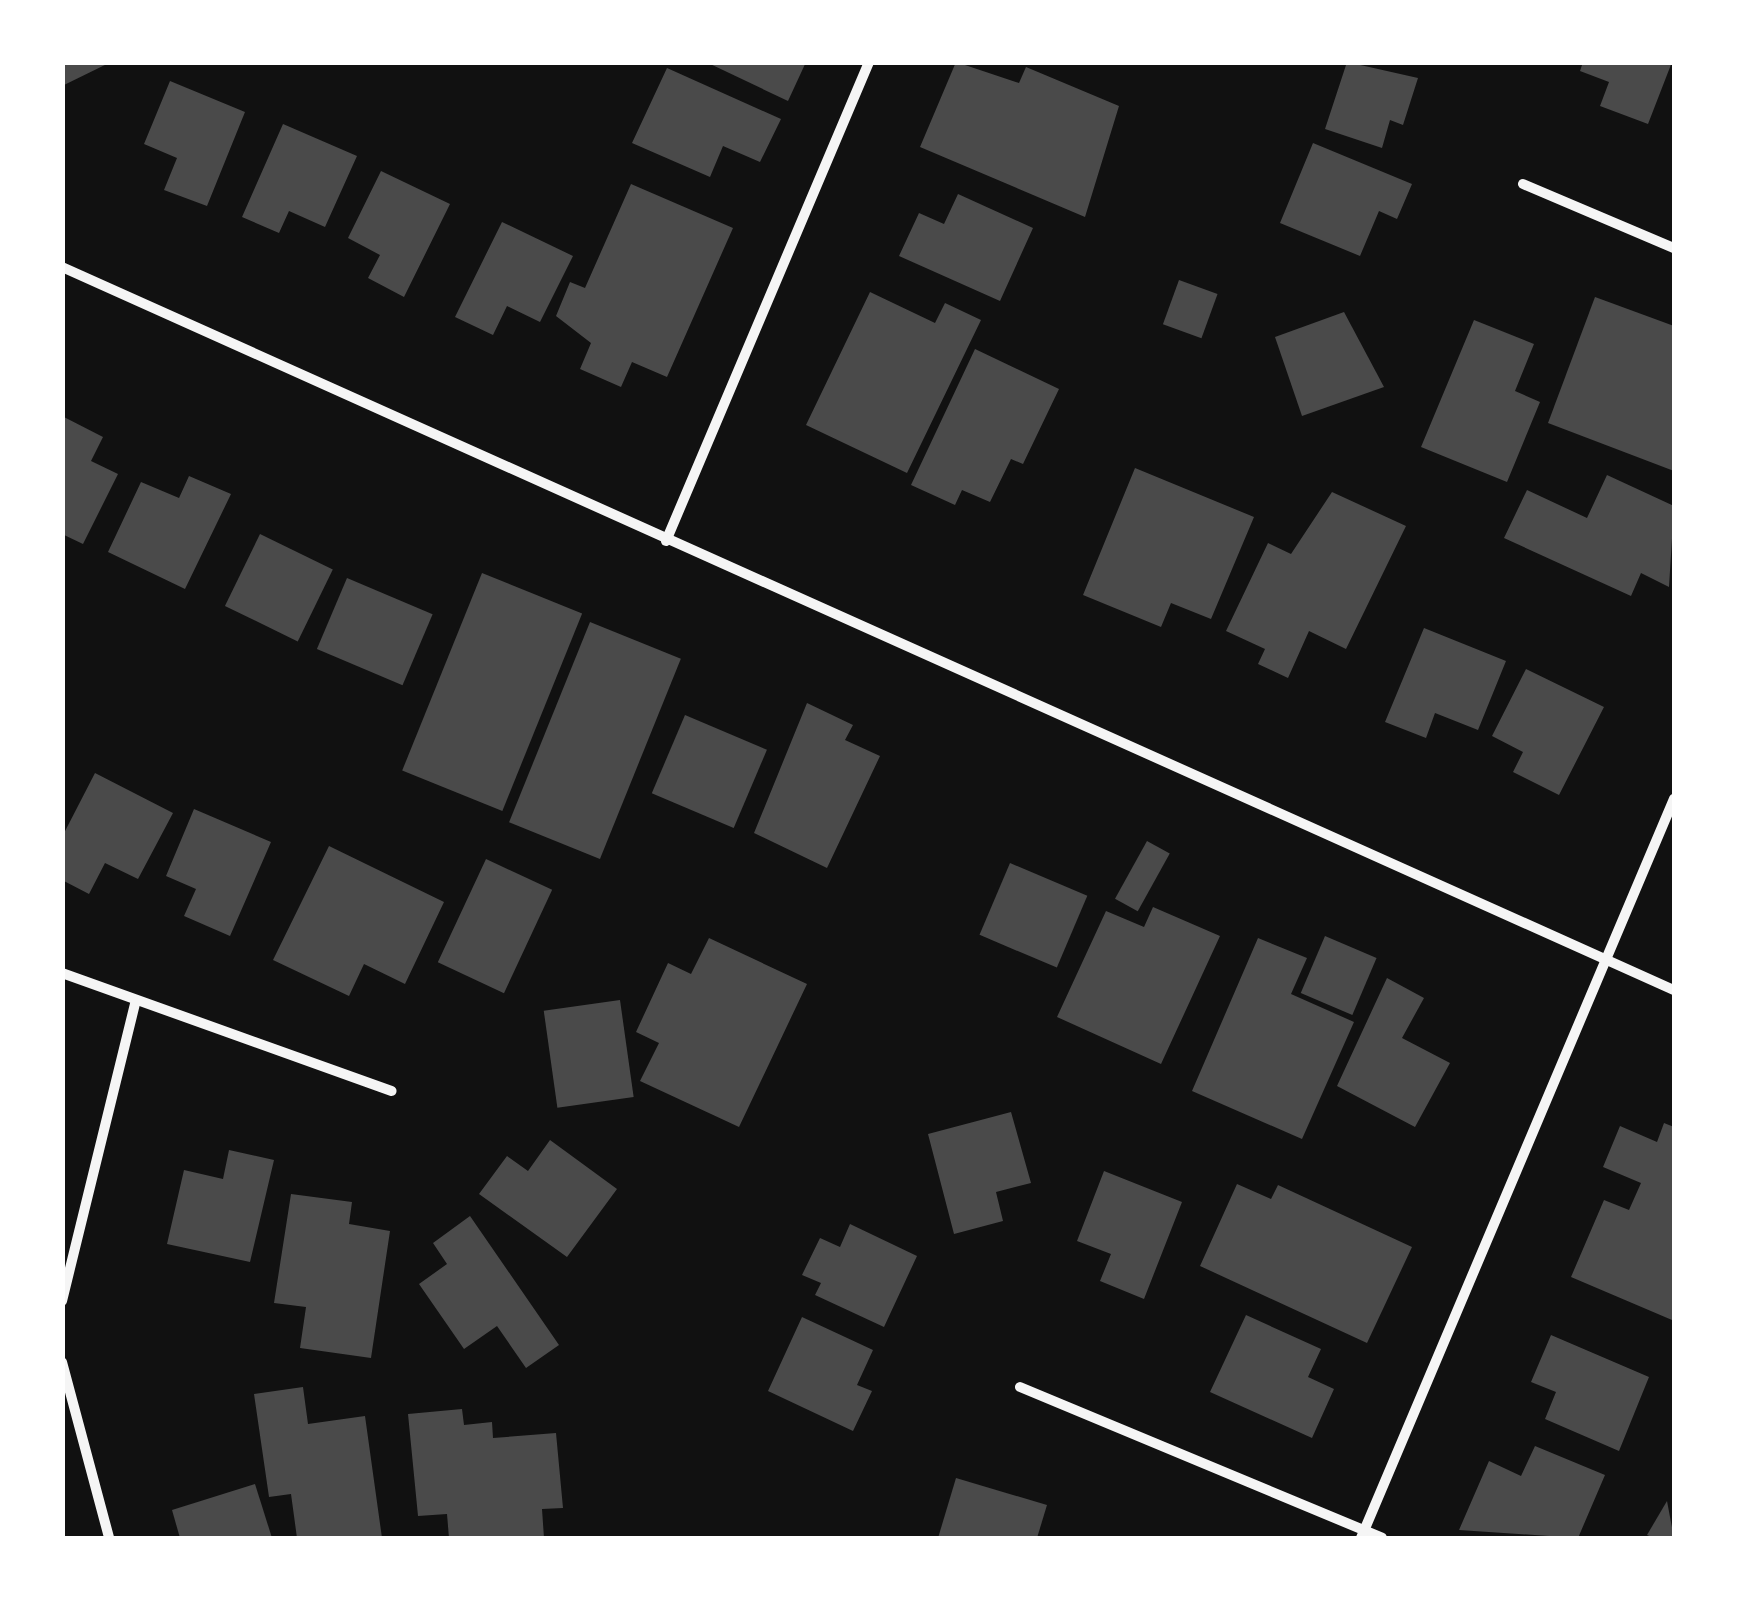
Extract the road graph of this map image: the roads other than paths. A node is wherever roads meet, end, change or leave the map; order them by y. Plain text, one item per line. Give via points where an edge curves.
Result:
1 (869, 62) edge
2 (1523, 184) dead end
3 (1674, 248) edge
4 (62, 267) edge
5 (666, 541) junction
6 (1674, 800) edge
7 (1603, 960) junction
8 (62, 974) edge
9 (1674, 990) edge
10 (135, 1003) junction
11 (391, 1091) dead end
12 (62, 1301) edge
13 (62, 1362) edge
14 (1020, 1387) dead end
15 (1363, 1535) edge
16 (109, 1538) edge
17 (1382, 1538) edge

1 - 5 street
2 - 3 street
4 - 5 street
5 - 7 street
6 - 7 street
7 - 9 street
7 - 15 street
8 - 10 street
10 - 11 street
10 - 12 street
13 - 16 street
14 - 15 street
15 - 17 street

